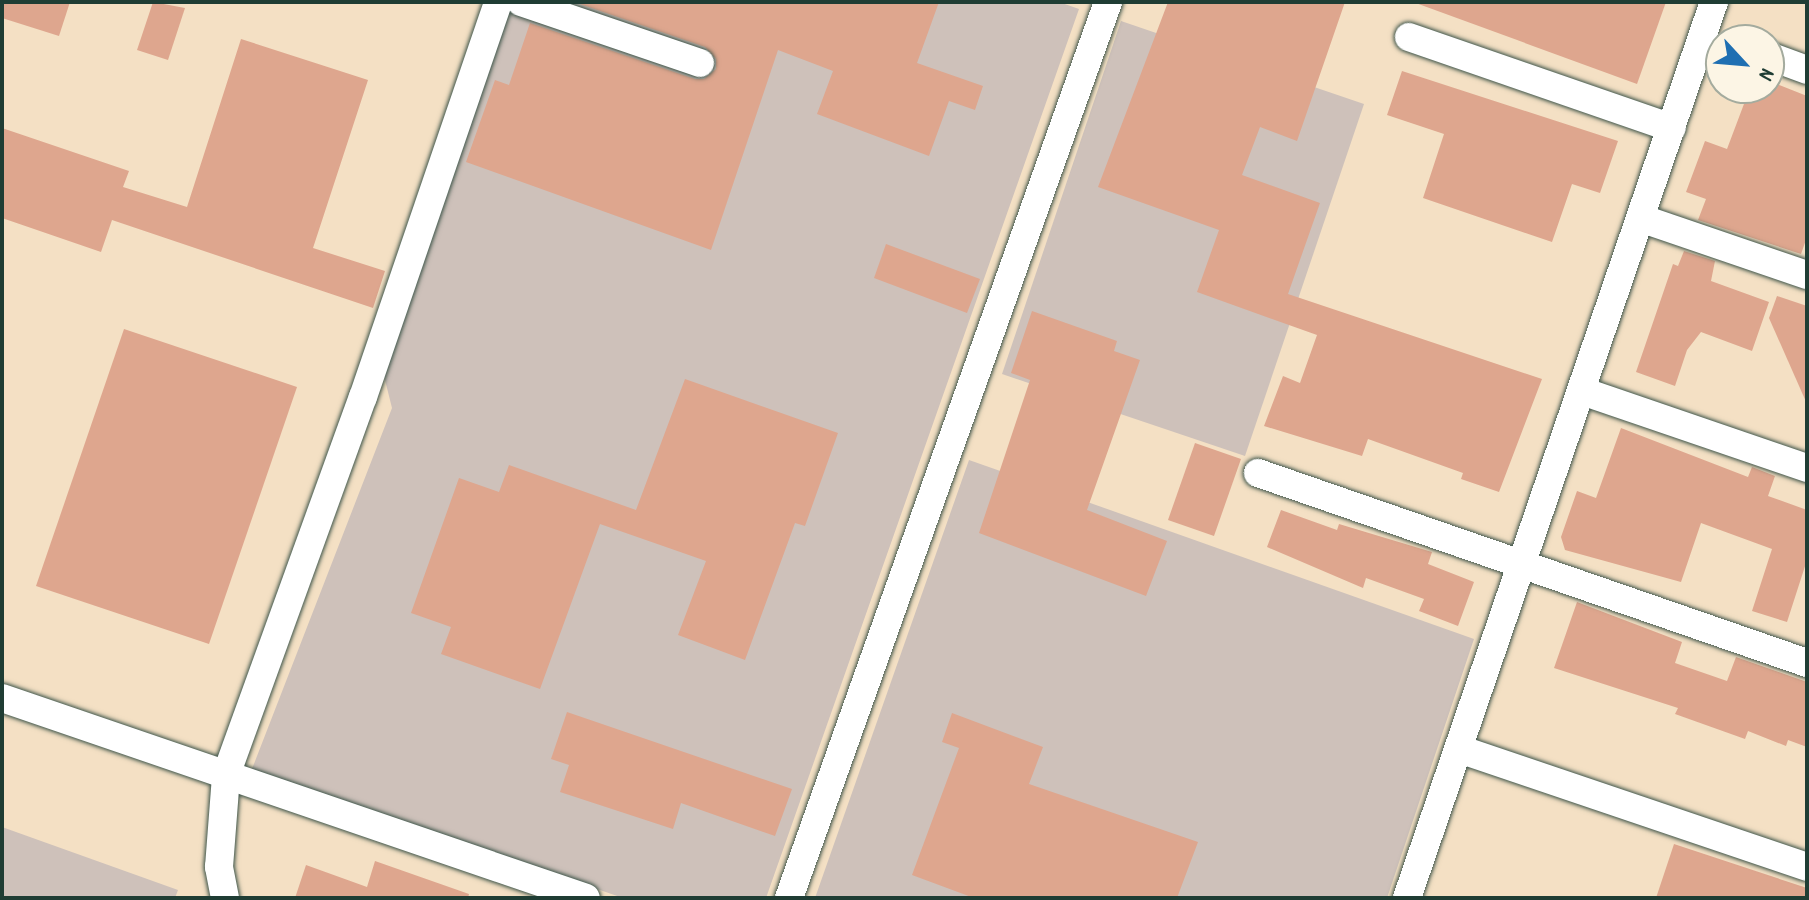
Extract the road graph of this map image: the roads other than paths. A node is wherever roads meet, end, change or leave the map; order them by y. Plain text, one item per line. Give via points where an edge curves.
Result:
1 (498, 2) edge
2 (521, 2) edge
3 (1108, 2) edge
4 (1714, 2) edge
5 (1714, 24) edge
6 (1409, 37) dead end
7 (1705, 56) edge
8 (1785, 62) edge
9 (700, 63) dead end
10 (1807, 70) edge
11 (1672, 128) junction
12 (1643, 219) junction
13 (1807, 275) edge
14 (1582, 391) junction
15 (1807, 468) edge
16 (1258, 473) dead end
17 (1519, 566) junction
18 (1807, 663) edge
19 (2, 698) edge
20 (1459, 749) junction
21 (226, 775) junction
22 (1807, 867) edge
23 (225, 898) edge
24 (586, 898) edge
25 (789, 898) edge
26 (1407, 898) edge

1 - 21 street
2 - 9 street
3 - 25 street
4 - 5 street
6 - 11 street
7 - 11 street
8 - 10 street
11 - 12 street
12 - 13 street
12 - 14 street
14 - 15 street
14 - 17 street
16 - 17 street
17 - 18 street
17 - 20 street
19 - 21 street
20 - 22 street
20 - 26 street
21 - 23 street via 219,867
21 - 24 street

